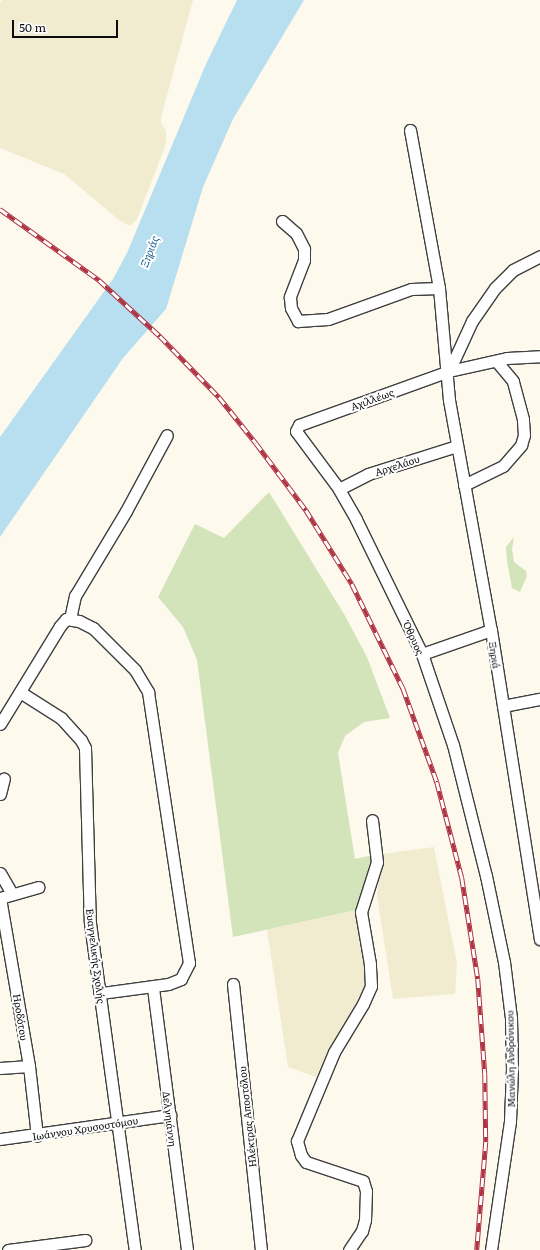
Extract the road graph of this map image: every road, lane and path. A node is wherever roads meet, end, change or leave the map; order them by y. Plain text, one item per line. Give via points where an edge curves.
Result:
1 (410, 130) dead end
2 (282, 221) dead end
3 (540, 256) edge
4 (439, 288) junction
5 (540, 356) edge
6 (496, 361) junction
7 (449, 371) junction
8 (296, 428) joint
9 (167, 436) dead end
10 (457, 446) junction
11 (464, 485) junction
12 (339, 489) junction
13 (70, 618) junction
14 (490, 630) junction
15 (422, 654) junction
16 (20, 692) junction
17 (540, 699) edge
18 (503, 706) junction
19 (0, 724) edge
20 (4, 778) dead end
21 (0, 794) edge
22 (372, 820) dead end
23 (485, 869) joint
24 (0, 873) edge
25 (38, 887) dead end
26 (12, 894) junction
27 (0, 898) edge
28 (540, 939) edge
29 (233, 984) dead end
30 (153, 988) junction
31 (101, 993) junction
32 (29, 1066) junction
33 (0, 1068) edge
34 (170, 1115) junction
35 (117, 1124) junction
36 (37, 1136) junction
37 (0, 1139) edge
38 (84, 1240) dead end
39 (8, 1250) edge
40 (135, 1250) edge
41 (187, 1250) edge
42 (262, 1250) edge
43 (349, 1250) edge
44 (491, 1250) edge

1 - 4 street, Ξηριά
2 - 4 street via 296,233 304,249 304,260 290,297 291,308 298,321 328,319 411,289
3 - 7 street via 513,270 495,288 472,321
4 - 7 street, Ξηριά
5 - 6 street, Αχιλλέως
6 - 7 street, Αχιλλέως
6 - 11 street via 513,381 523,419 524,435 521,445 503,466
7 - 8 street, Αχιλλέως
7 - 10 street, Ξηριά via 450,400
8 - 12 street, Όθρυος
9 - 13 street via 75,596
10 - 11 street, Ξηριά
10 - 12 street, Αρχελάου via 368,474
11 - 14 street, Ξηριά
12 - 15 street, Όθρυος
13 - 16 street via 60,626
13 - 30 street via 93,628 128,662 152,702 189,963 181,979
14 - 15 street
14 - 18 street, Ξηριά
15 - 23 street, Όθρυος via 453,744
16 - 19 street
16 - 31 street, Ευαγγελικής Σχολής via 61,718 81,740 84,748 90,923
17 - 18 street
18 - 28 street, Ξηριά
20 - 21 street
22 - 43 street via 377,862 361,912 370,964 369,995 334,1052 297,1141 306,1162 363,1181 366,1191 365,1220 362,1231
23 - 44 street, Μανώλη Ανδρόνικου via 504,962 511,1018 512,1070 510,1121
24 - 26 street
25 - 26 street
26 - 27 street
27 - 32 street, Ηροδότου
29 - 42 street, Ηλέκτρας Αποστόλου
30 - 31 street
30 - 34 street, Δελγηιάννη
31 - 35 street, Ευαγγελικής Σχολής
32 - 33 street
32 - 36 street, Ηροδότου
34 - 35 street, Ιωάννου Χρυσοστόμου
34 - 41 street, Δελγηιάννη
35 - 36 street, Ιωάννου Χρυσοστόμου
35 - 40 street, Ευαγγελικής Σχολής
36 - 37 street, Ιωάννου Χρυσοστόμου
38 - 39 street

